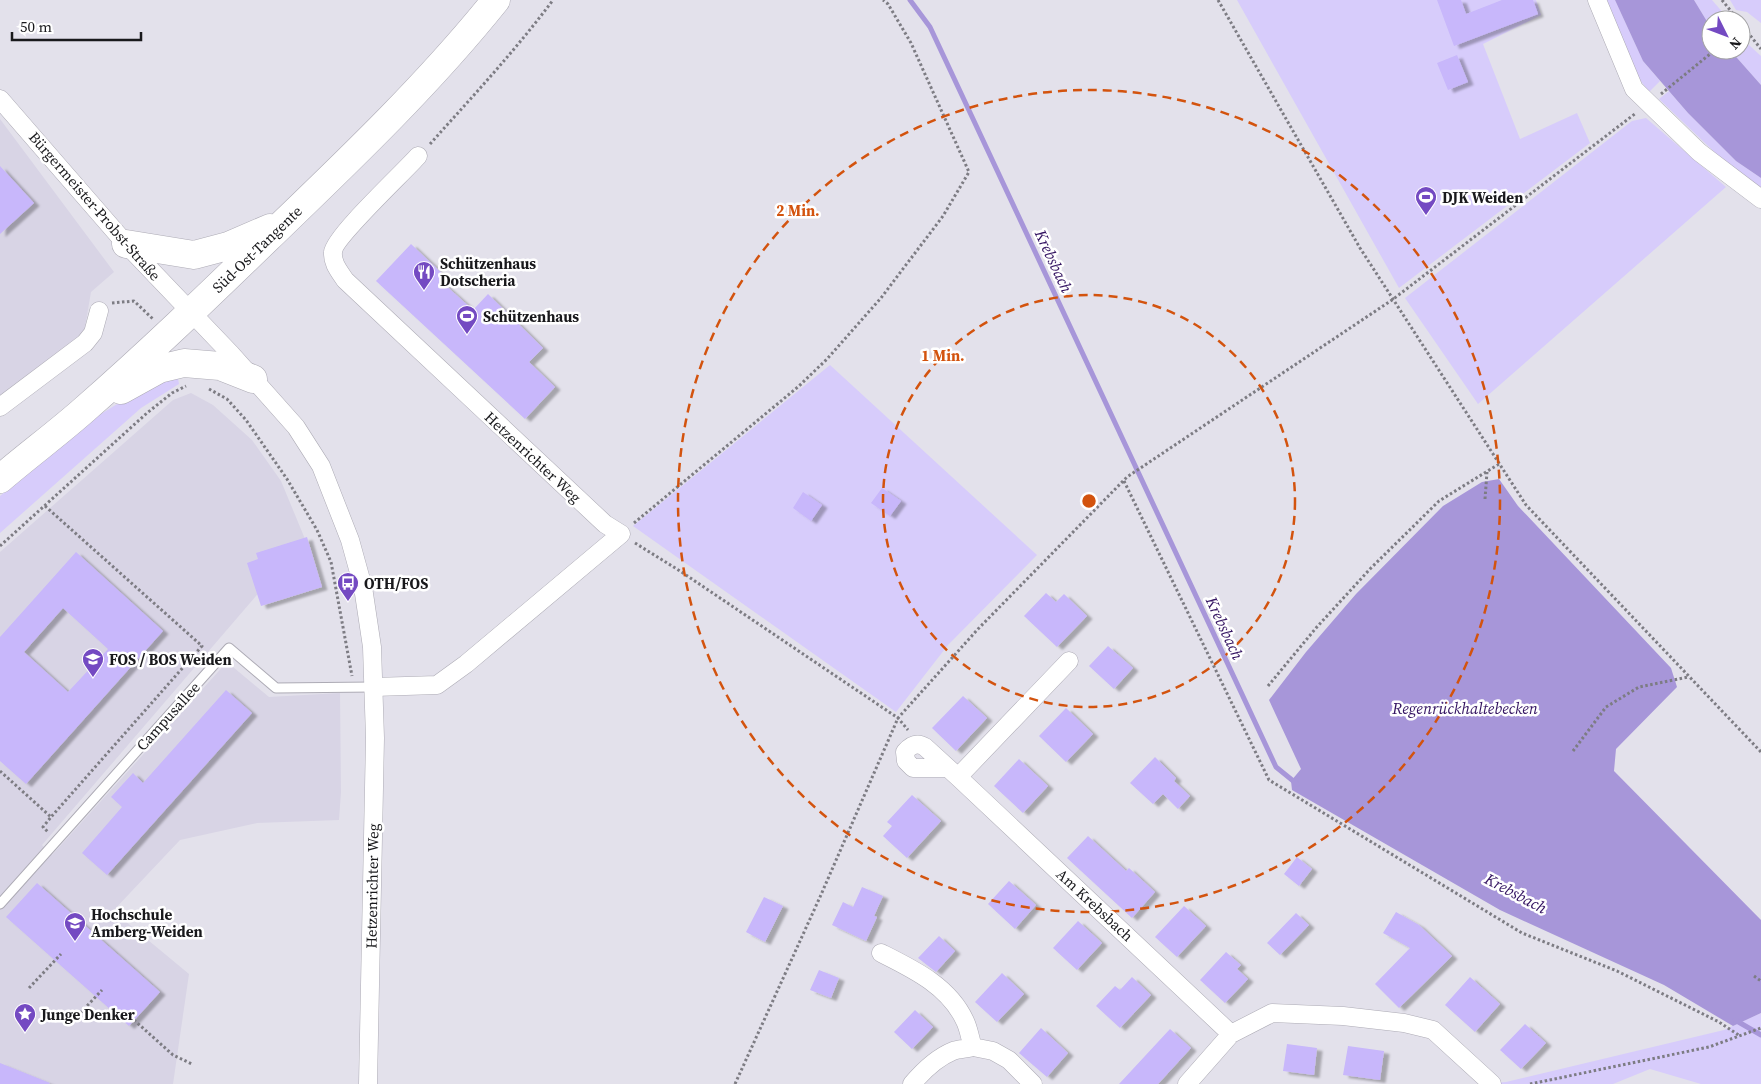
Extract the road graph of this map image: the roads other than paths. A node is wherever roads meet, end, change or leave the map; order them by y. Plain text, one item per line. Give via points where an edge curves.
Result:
1 (496, 0) edge
2 (1597, 0) edge
3 (0, 99) edge
4 (418, 156) road end
5 (1761, 199) edge
6 (287, 220) junction
7 (126, 244) junction
8 (98, 311) dead end
9 (191, 312) junction
10 (253, 379) junction
11 (0, 407) edge
12 (84, 410) junction
13 (0, 479) edge
14 (1068, 661) dead end
15 (374, 687) junction
16 (0, 904) edge
17 (881, 953) dead end
18 (1231, 1034) junction
19 (973, 1047) junction
20 (368, 1084) edge
21 (912, 1084) edge
22 (1033, 1084) edge
23 (1186, 1084) edge
24 (1492, 1084) edge

1 - 6 main road, Süd-Ost-Tangente via 460,44 387,121
2 - 5 street via 1634,89 1700,152
3 - 7 street, Bürgermeister-Probst-Straße
4 - 15 street, Hetzenrichter Weg via 343,234 333,250 334,262 345,280 605,524 621,534 437,685
6 - 7 main road via 228,246 194,255
6 - 9 main road, Süd-Ost-Tangente
7 - 9 street, Bürgermeister-Probst-Straße
8 - 11 street via 93,334 85,343
9 - 10 street, Hetzenrichter Weg
9 - 12 main road, Süd-Ost-Tangente
10 - 12 main road via 220,366 184,363 160,369
10 - 15 street, Hetzenrichter Weg via 296,427 320,466 350,540 363,587
12 - 13 main road, Süd-Ost-Tangente
14 - 18 street, Am Krebsbach via 953,772
15 - 16 lane, Campusallee via 276,688 229,648
15 - 20 street, Hetzenrichter Weg
17 - 19 street via 940,988 966,1021
18 - 23 street
18 - 24 street via 1272,1014 1343,1016 1404,1023 1433,1030
19 - 21 street via 953,1051 939,1059
19 - 22 street via 993,1050

